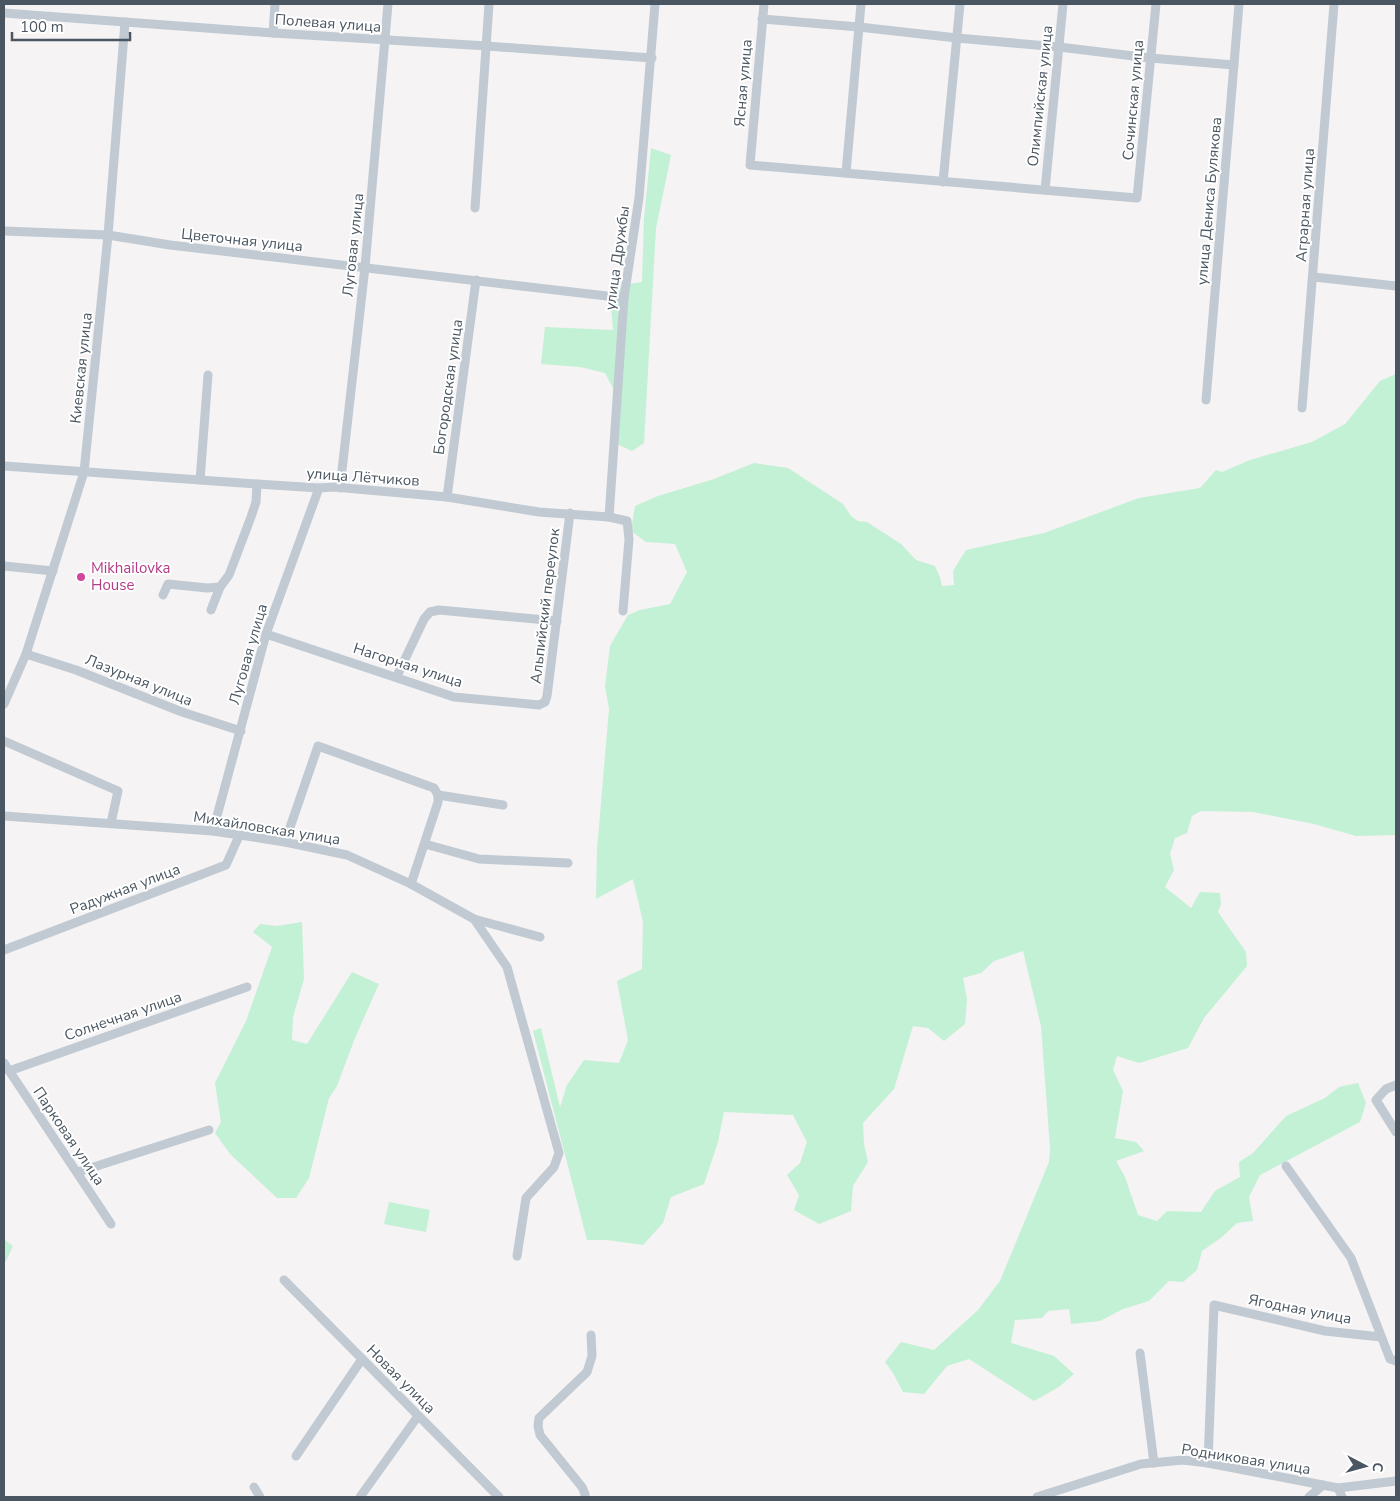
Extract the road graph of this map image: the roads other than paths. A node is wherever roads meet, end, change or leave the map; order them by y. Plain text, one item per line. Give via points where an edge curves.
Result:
1 (275, 4) edge
2 (388, 4) edge
3 (489, 4) edge
4 (655, 4) edge
5 (764, 4) edge
6 (861, 4) edge
7 (960, 4) edge
8 (1063, 4) edge
9 (1156, 4) edge
10 (1239, 4) edge
11 (1334, 4) edge
12 (7, 10) edge
13 (762, 20) junction
14 (125, 22) junction
15 (859, 27) junction
16 (273, 33) junction
17 (957, 38) junction
18 (386, 40) junction
19 (487, 46) junction
20 (1059, 47) junction
21 (652, 58) junction
22 (1150, 58) junction
23 (1234, 65) junction
24 (846, 173) junction
25 (943, 182) junction
26 (1044, 190) junction
27 (476, 208) dead end
28 (4, 231) edge
29 (108, 235) junction
30 (365, 267) junction
31 (1314, 277) junction
32 (476, 280) junction
33 (1396, 286) edge
34 (624, 298) junction
35 (208, 375) dead end
36 (1206, 400) dead end
37 (1302, 408) dead end
38 (4, 466) edge
39 (84, 472) junction
40 (200, 480) junction
41 (257, 484) junction
42 (319, 488) junction
43 (340, 488) junction
44 (447, 497) junction
45 (570, 513) junction
46 (609, 517) junction
47 (4, 566) edge
48 (53, 571) junction
49 (220, 587) junction
50 (163, 595) dead end
51 (211, 610) dead end
52 (623, 612) dead end
53 (557, 621) junction
54 (266, 634) junction
55 (26, 654) junction
56 (397, 676) junction
57 (545, 702) joint
58 (4, 704) edge
59 (241, 731) junction
60 (4, 741) edge
61 (438, 795) junction
62 (503, 805) dead end
63 (4, 816) edge
64 (111, 823) junction
65 (213, 831) junction
66 (239, 836) junction
67 (285, 842) junction
68 (425, 844) junction
69 (568, 863) dead end
70 (411, 884) junction
71 (474, 919) junction
72 (540, 937) dead end
73 (4, 950) edge
74 (247, 987) dead end
75 (6, 1067) edge
76 (1396, 1085) edge
77 (209, 1130) dead end
78 (1396, 1132) edge
79 (1286, 1166) dead end
80 (78, 1172) junction
81 (111, 1224) dead end
82 (517, 1256) dead end
83 (284, 1280) dead end
84 (591, 1335) dead end
85 (1381, 1337) junction
86 (1140, 1353) dead end
87 (362, 1359) junction
88 (1396, 1361) edge
89 (418, 1416) junction
90 (296, 1456) dead end
91 (1154, 1463) junction
92 (1208, 1463) junction
93 (1396, 1481) edge
94 (1323, 1485) junction
95 (254, 1487) dead end
96 (1338, 1488) junction
97 (260, 1497) edge
98 (360, 1497) edge
99 (499, 1497) edge
100 (585, 1497) edge
101 (1037, 1497) edge
102 (1309, 1497) edge
103 (1342, 1497) edge

1 - 16 street
2 - 18 street, Луговая улица
3 - 19 street
4 - 21 street, улица Дружбы
5 - 13 street, Ясная улица
6 - 15 street
7 - 17 street
8 - 20 street, Олимпийская улица
9 - 22 street, Сочинская улица
10 - 23 street, улица Дениса Булякова
11 - 31 street, Аграрная улица
12 - 14 street, Полевая улица
13 - 15 street
13 - 24 street, Ясная улица via 750,165
14 - 16 street, Полевая улица
14 - 29 street, Киевская улица
15 - 17 street
15 - 24 street
16 - 18 street, Полевая улица
17 - 20 street
17 - 25 street
18 - 19 street, Полевая улица
18 - 30 street, Луговая улица
19 - 21 street, Полевая улица
19 - 27 street
20 - 22 street
20 - 26 street, Олимпийская улица
21 - 34 street, улица Дружбы via 639,198
22 - 23 street
22 - 26 street, Сочинская улица via 1137,198
23 - 36 street, улица Дениса Булякова
24 - 25 street
25 - 26 street
28 - 29 street, Цветочная улица
29 - 30 street, Цветочная улица
29 - 39 street, Киевская улица
30 - 32 street, Цветочная улица
30 - 43 street, Луговая улица
31 - 33 street
31 - 37 street, Аграрная улица
32 - 34 street, Цветочная улица
32 - 44 street, Богородская улица
34 - 46 street, улица Дружбы
35 - 40 street
38 - 39 street, улица Лётчиков
39 - 40 street, улица Лётчиков
39 - 48 street, Киевская улица
40 - 41 street, улица Лётчиков
41 - 42 street, улица Лётчиков
41 - 49 street via 251,517 229,575
42 - 43 street, улица Лётчиков
42 - 54 street, Луговая улица
43 - 44 street, улица Лётчиков
44 - 45 street, улица Лётчиков via 539,512
45 - 46 street, улица Лётчиков
45 - 53 street, Альпийский переулок
46 - 52 street, улица Лётчиков via 627,521 630,540
47 - 48 street
48 - 55 street, Киевская улица
49 - 50 street via 192,588 168,584
49 - 51 street
53 - 56 street via 438,610 430,612
53 - 57 street, Альпийский переулок
54 - 56 street, Нагорная улица
54 - 59 street, Луговая улица
55 - 58 street, Киевская улица
55 - 59 street, Лазурная улица
56 - 57 street, Нагорная улица via 454,697 539,705
59 - 65 street, Луговая улица
60 - 64 street via 118,791
61 - 62 street
61 - 67 street via 434,788 318,746
61 - 68 street
63 - 64 street, Михайловская улица
64 - 65 street, Михайловская улица
65 - 66 street, Михайловская улица
66 - 67 street, Михайловская улица
66 - 73 street, Радужная улица via 226,866
67 - 70 street, Михайловская улица via 347,855
68 - 69 street via 479,859
68 - 70 street
70 - 71 street, Михайловская улица
71 - 72 street
71 - 82 street, Михайловская улица via 507,967 559,1153 554,1167 526,1198
74 - 75 street, Солнечная улица
75 - 80 street, Парковая улица
76 - 78 street via 1386,1089 1376,1100
77 - 80 street
79 - 85 street, Ягодная улица via 1350,1258
80 - 81 street, Парковая улица
83 - 87 street, Новая улица
84 - 100 street via 592,1356 587,1372 539,1418 538,1426 540,1435 582,1487
85 - 88 street, Ягодная улица via 1390,1358
85 - 92 street, Ягодная улица via 1325,1332 1214,1305
86 - 91 street
87 - 89 street, Новая улица
87 - 90 street
89 - 98 street
89 - 99 street, Новая улица
91 - 92 street, Родниковая улица via 1183,1460
91 - 101 street, Родниковая улица via 1141,1464
92 - 94 street, Родниковая улица
93 - 96 street, Родниковая улица
94 - 96 street, Родниковая улица
94 - 102 street
95 - 97 street
96 - 103 street

